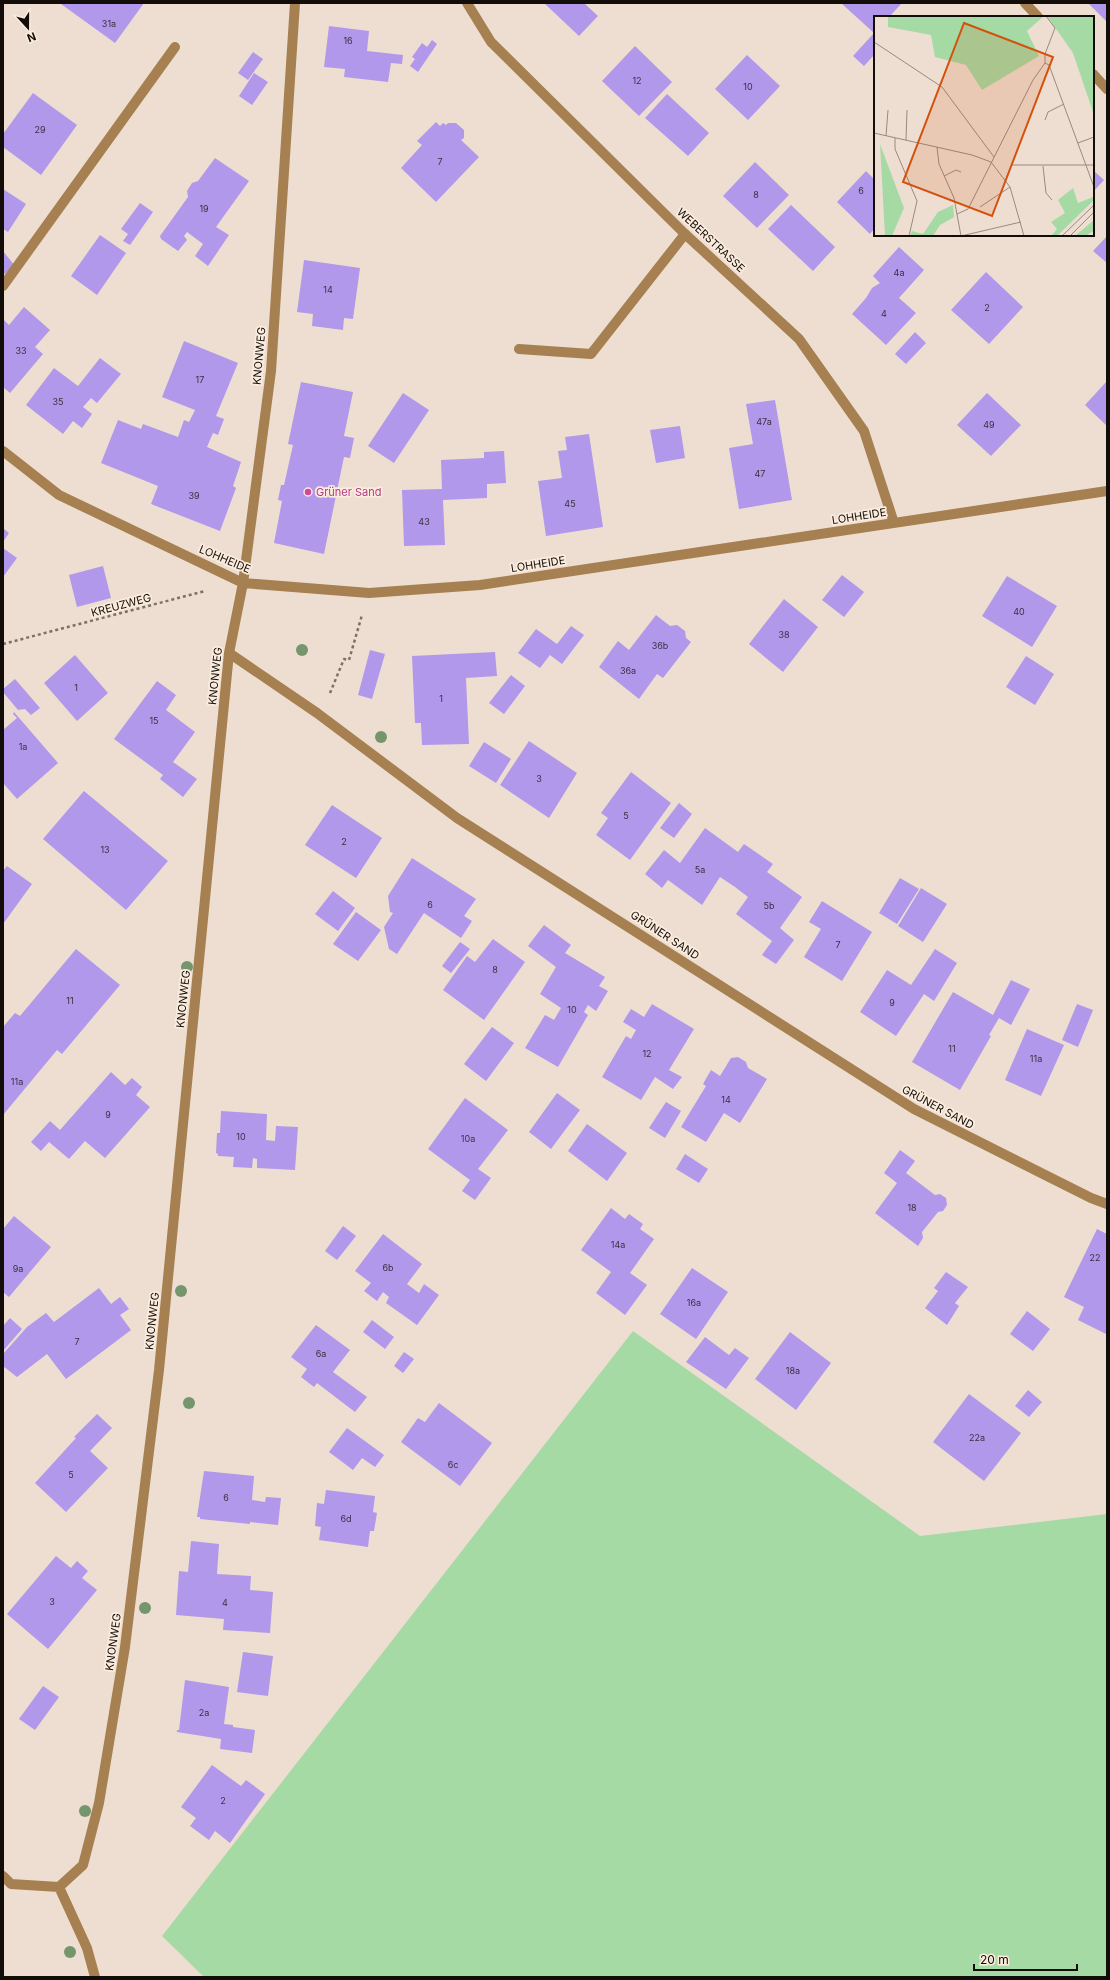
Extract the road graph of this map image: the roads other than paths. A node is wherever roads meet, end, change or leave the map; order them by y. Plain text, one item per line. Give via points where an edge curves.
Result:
1 (295, 3) edge
2 (467, 3) edge
3 (1025, 3) edge
4 (1037, 16) edge
5 (175, 47) dead end
6 (1094, 75) edge
7 (1107, 89) edge
8 (685, 234) junction
9 (3, 286) edge
10 (519, 349) dead end
11 (3, 451) edge
12 (1107, 491) edge
13 (894, 523) junction
14 (243, 582) junction
15 (229, 653) junction
16 (1107, 1204) edge
17 (3, 1876) edge
18 (59, 1888) junction
19 (95, 1977) edge

1 - 14 street, KNONWEG via 271,371
2 - 8 street, WEBERSTRASSE via 491,42
3 - 4 street
5 - 9 street
6 - 7 street
8 - 10 street via 591,354
8 - 13 street, WEBERSTRASSE via 799,339 864,431
11 - 14 street, LOHHEIDE via 59,495
12 - 13 street, LOHHEIDE
13 - 14 street, LOHHEIDE via 480,585 368,594
14 - 15 street, KNONWEG
15 - 16 street, GRÜNER SAND via 317,713 457,818 914,1109
15 - 18 street, KNONWEG via 159,1370 125,1647 99,1803 83,1866
17 - 18 street via 11,1884
18 - 19 street via 87,1948

